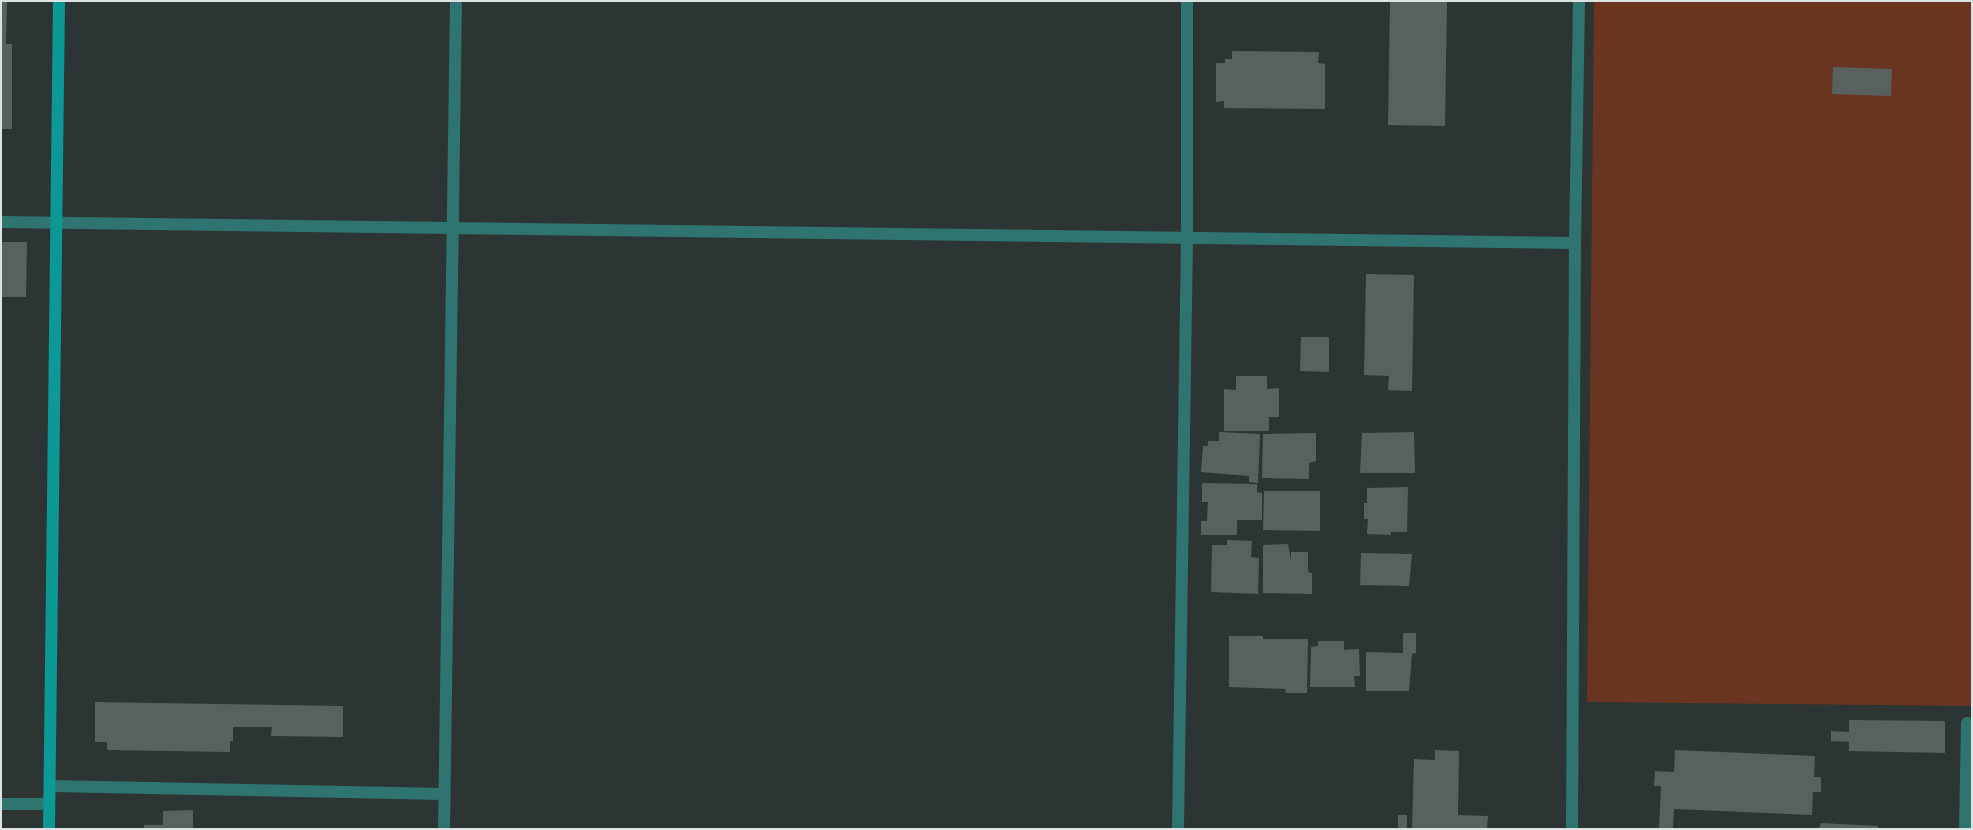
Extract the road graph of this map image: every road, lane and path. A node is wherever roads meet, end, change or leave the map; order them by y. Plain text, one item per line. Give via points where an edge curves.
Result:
1 (59, 1) edge
2 (456, 1) edge
3 (1187, 1) edge
4 (1579, 1) edge
5 (1, 222) edge
6 (58, 223) junction
7 (454, 227) junction
8 (1187, 238) junction
9 (1575, 243) junction
10 (1967, 723) dead end
11 (51, 786) junction
12 (444, 794) junction
13 (1, 804) edge
14 (49, 804) junction
15 (49, 829) edge
16 (444, 829) edge
17 (1178, 829) edge
18 (1572, 829) edge
19 (1965, 829) edge

1 - 6 street
2 - 7 street
3 - 8 street
4 - 9 street
5 - 6 street
6 - 7 street
6 - 11 street
7 - 8 street
7 - 12 street
8 - 9 street
8 - 17 street
9 - 18 street
10 - 19 street
11 - 12 street
11 - 14 street
12 - 16 street
13 - 14 street
14 - 15 street

